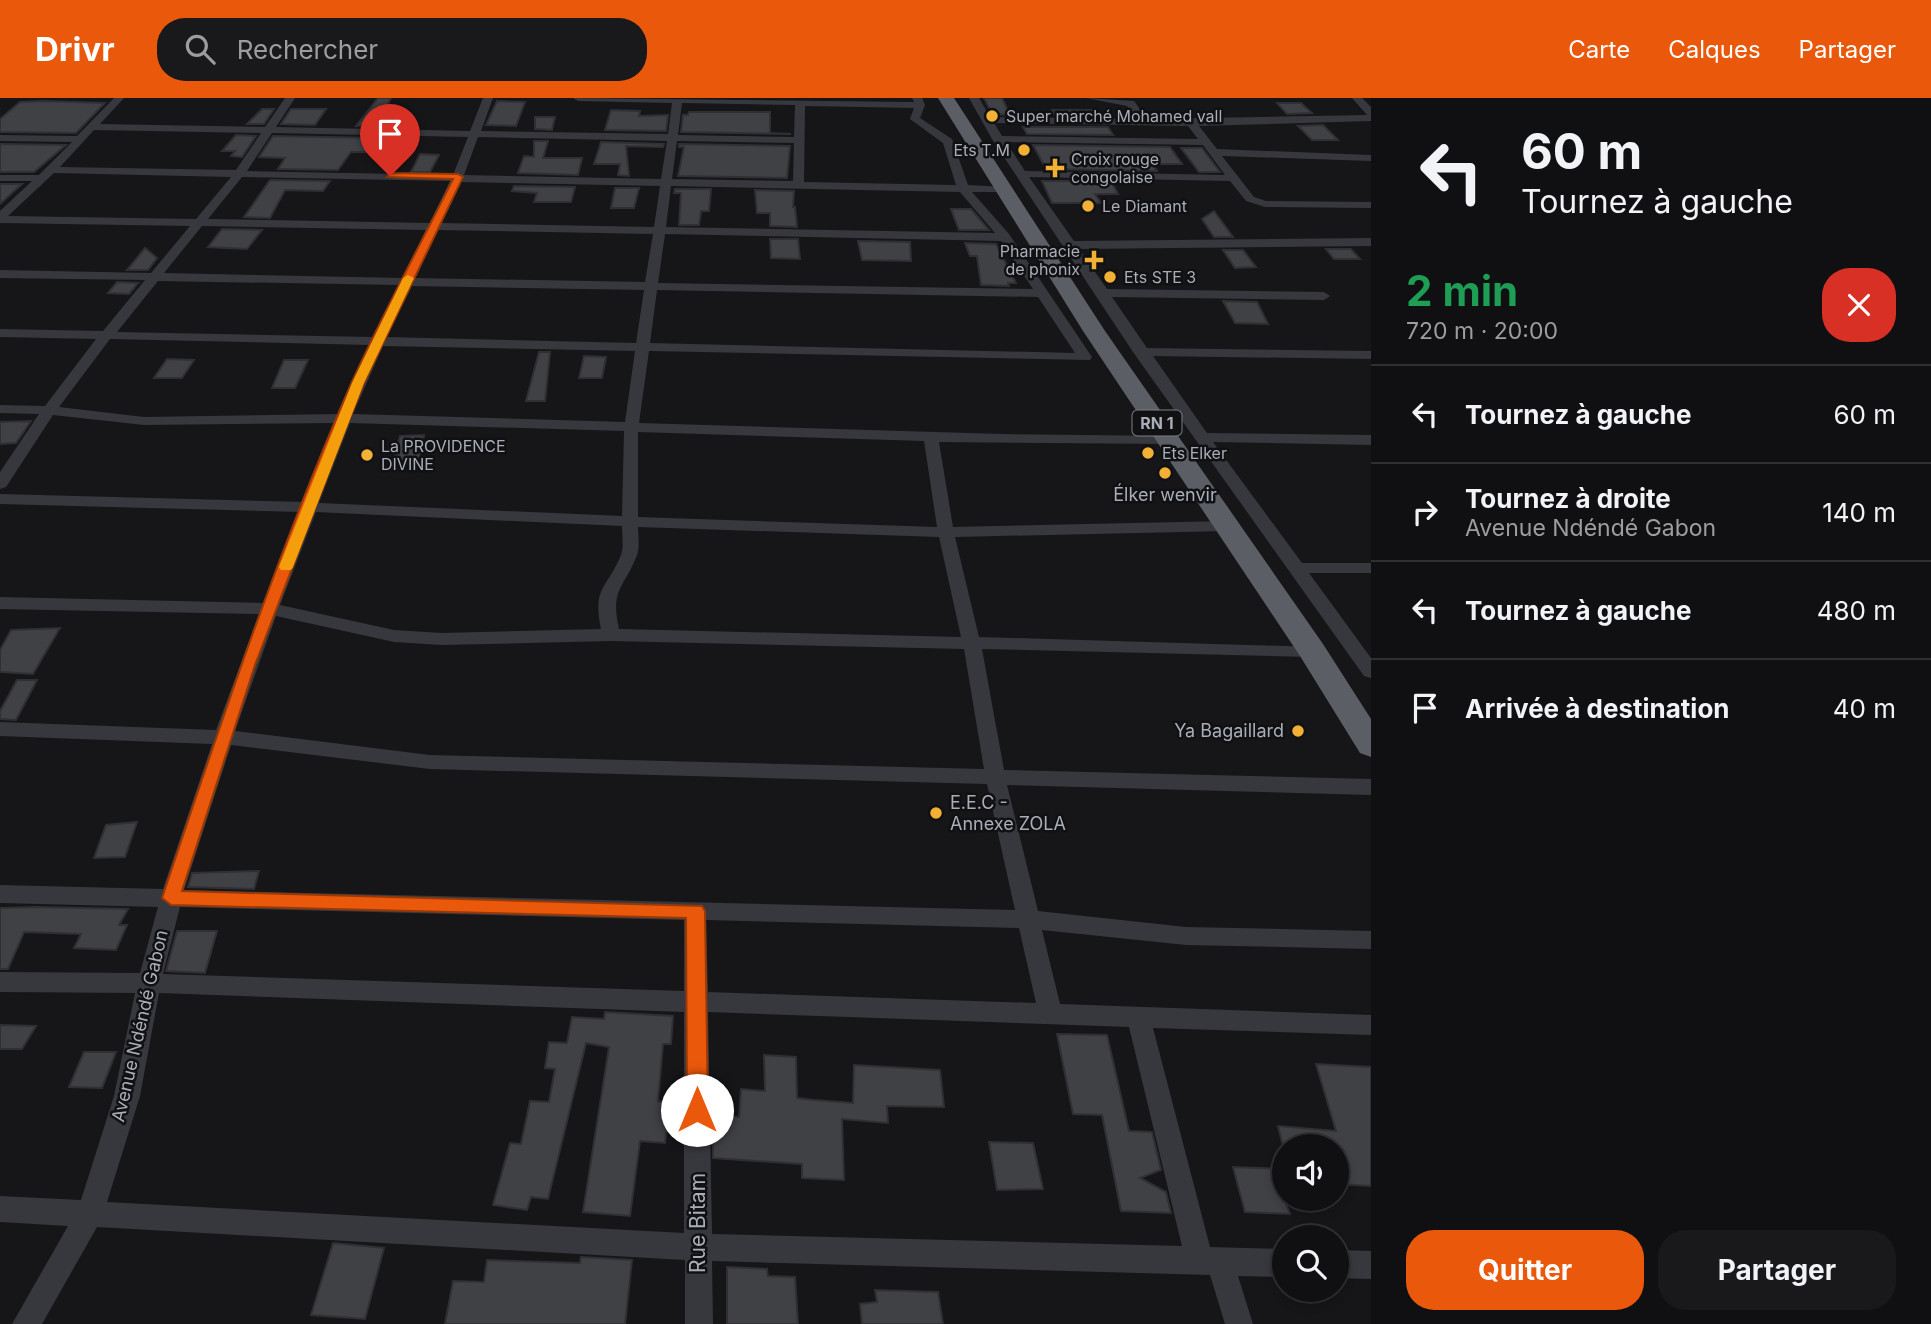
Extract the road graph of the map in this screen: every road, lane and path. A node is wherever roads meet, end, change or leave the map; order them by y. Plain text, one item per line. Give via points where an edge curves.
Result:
1 (119, 98) edge
2 (290, 98) edge
3 (488, 98) edge
4 (578, 98) edge
5 (946, 98) edge
6 (974, 98) edge
7 (1091, 98) edge
8 (1357, 98) edge
9 (678, 99) edge
10 (918, 102) edge
11 (800, 103) junction
12 (1371, 116) edge
13 (986, 120) junction
14 (1191, 122) junction
15 (1145, 123) junction
16 (92, 127) junction
17 (268, 130) junction
18 (475, 134) junction
19 (0, 138) edge
20 (80, 139) junction
21 (674, 139) junction
22 (799, 139) junction
23 (997, 139) junction
24 (1210, 147) junction
25 (1371, 158) edge
26 (240, 173) junction
27 (46, 174) junction
28 (458, 177) junction
29 (0, 178) edge
30 (1234, 178) junction
31 (666, 181) junction
32 (1012, 182) junction
33 (798, 184) junction
34 (962, 188) junction
35 (1371, 205) edge
36 (0, 218) edge
37 (202, 221) junction
38 (435, 228) junction
39 (659, 230) junction
40 (1005, 237) junction
41 (1371, 242) edge
42 (1069, 245) junction
43 (0, 275) edge
44 (155, 275) junction
45 (407, 281) junction
46 (650, 289) junction
47 (1042, 293) junction
48 (1103, 293) junction
49 (1324, 296) dead end
50 (0, 333) edge
51 (103, 335) junction
52 (380, 341) junction
53 (642, 349) junction
54 (1140, 352) junction
55 (1371, 355) edge
56 (0, 409) edge
57 (48, 410) junction
58 (344, 418) junction
59 (631, 429) junction
60 (931, 436) junction
61 (1205, 437) junction
62 (1168, 439) junction
63 (1371, 440) edge
64 (0, 484) edge
65 (0, 499) edge
66 (310, 507) junction
67 (630, 521) junction
68 (1227, 526) junction
69 (946, 531) junction
70 (1299, 568) junction
71 (1371, 568) edge
72 (0, 603) edge
73 (272, 609) junction
74 (611, 635) junction
75 (972, 645) junction
76 (1312, 651) junction
77 (1371, 672) edge
78 (0, 729) edge
79 (223, 737) junction
80 (1371, 745) edge
81 (995, 776) junction
82 (1371, 787) edge
83 (0, 894) edge
84 (171, 898) junction
85 (695, 911) junction
86 (1026, 919) junction
87 (1371, 940) edge
88 (0, 982) edge
89 (149, 983) junction
90 (698, 1001) junction
91 (1050, 1013) junction
92 (1138, 1016) junction
93 (1371, 1025) edge
94 (0, 1209) edge
95 (90, 1213) junction
96 (697, 1247) junction
97 (1210, 1261) junction
98 (1272, 1263) edge
99 (1349, 1265) edge
100 (1371, 1265) edge
101 (26, 1324) edge
102 (699, 1324) edge
103 (1239, 1324) edge

1 - 16 street
2 - 17 street
3 - 18 street, Avenue Ndéndé Gabon
4 - 9 street
5 - 32 highway, RN 1
6 - 13 street
7 - 15 street via 1130,103
8 - 12 street
9 - 11 street
9 - 21 street
10 - 11 street
10 - 34 street via 915,119 948,141
11 - 22 street
12 - 14 street
13 - 15 street
13 - 23 street
14 - 15 street
14 - 24 street
16 - 17 street
16 - 20 street
17 - 18 street
17 - 26 street
18 - 21 street
18 - 28 street, Avenue Ndéndé Gabon
19 - 20 street
20 - 27 street
21 - 22 street
21 - 31 street
22 - 33 street
23 - 24 street
23 - 32 street
24 - 25 street
24 - 30 street
26 - 27 street
26 - 28 street
26 - 37 street
27 - 29 street
27 - 36 street
28 - 31 street
28 - 38 street, Avenue Ndéndé Gabon
30 - 32 street
30 - 35 street via 1250,199 1258,202
31 - 33 street
31 - 39 street
32 - 34 street
32 - 42 street
32 - 62 highway, RN 1
33 - 34 street
34 - 40 street
36 - 37 street
37 - 38 street
37 - 44 street
38 - 39 street
38 - 45 street, Avenue Ndéndé Gabon
39 - 40 street
39 - 46 street
40 - 47 street
41 - 42 street
42 - 48 street
43 - 44 street
44 - 45 street
44 - 51 street
45 - 46 street
45 - 52 street, Avenue Ndéndé Gabon
46 - 47 street
46 - 53 street
47 - 53 street via 1085,357
48 - 49 street
48 - 54 street
50 - 51 street
51 - 52 street
51 - 57 street
52 - 53 street
52 - 58 street, Avenue Ndéndé Gabon
53 - 59 street
54 - 55 street
54 - 61 street
56 - 57 street
57 - 58 street via 144,421
57 - 64 street
58 - 59 street
58 - 66 street, Avenue Ndéndé Gabon
59 - 60 street
59 - 67 street
60 - 62 street
60 - 69 street
61 - 63 street
61 - 70 street
62 - 68 highway, RN 1
65 - 66 street
66 - 67 street
66 - 73 street, Avenue Ndéndé Gabon
67 - 69 street
67 - 74 street via 630,553 605,606
68 - 69 street
68 - 76 highway, RN 1
69 - 75 street
70 - 71 street
70 - 77 street
72 - 73 street
73 - 74 street via 394,636
73 - 79 street, Avenue Ndéndé Gabon
74 - 75 street
75 - 76 street
75 - 81 street
76 - 80 highway, RN 1
78 - 79 street
79 - 81 street via 430,762
79 - 84 street, Avenue Ndéndé Gabon
81 - 82 street
81 - 86 street
83 - 84 street
84 - 85 street
84 - 89 street, Avenue Ndéndé Gabon
85 - 86 street
85 - 90 street, Rue Bitam
86 - 87 street via 1186,936
86 - 91 street
88 - 89 street
89 - 90 street
89 - 95 street, Avenue Ndéndé Gabon via 127,1096
90 - 91 street
90 - 96 street, Rue Bitam
91 - 92 street
92 - 93 street
92 - 97 street
94 - 95 street
95 - 96 street
95 - 101 street, Avenue Ndéndé Gabon
96 - 97 street
96 - 102 street, Rue Bitam
97 - 98 street
97 - 103 street
99 - 100 street

